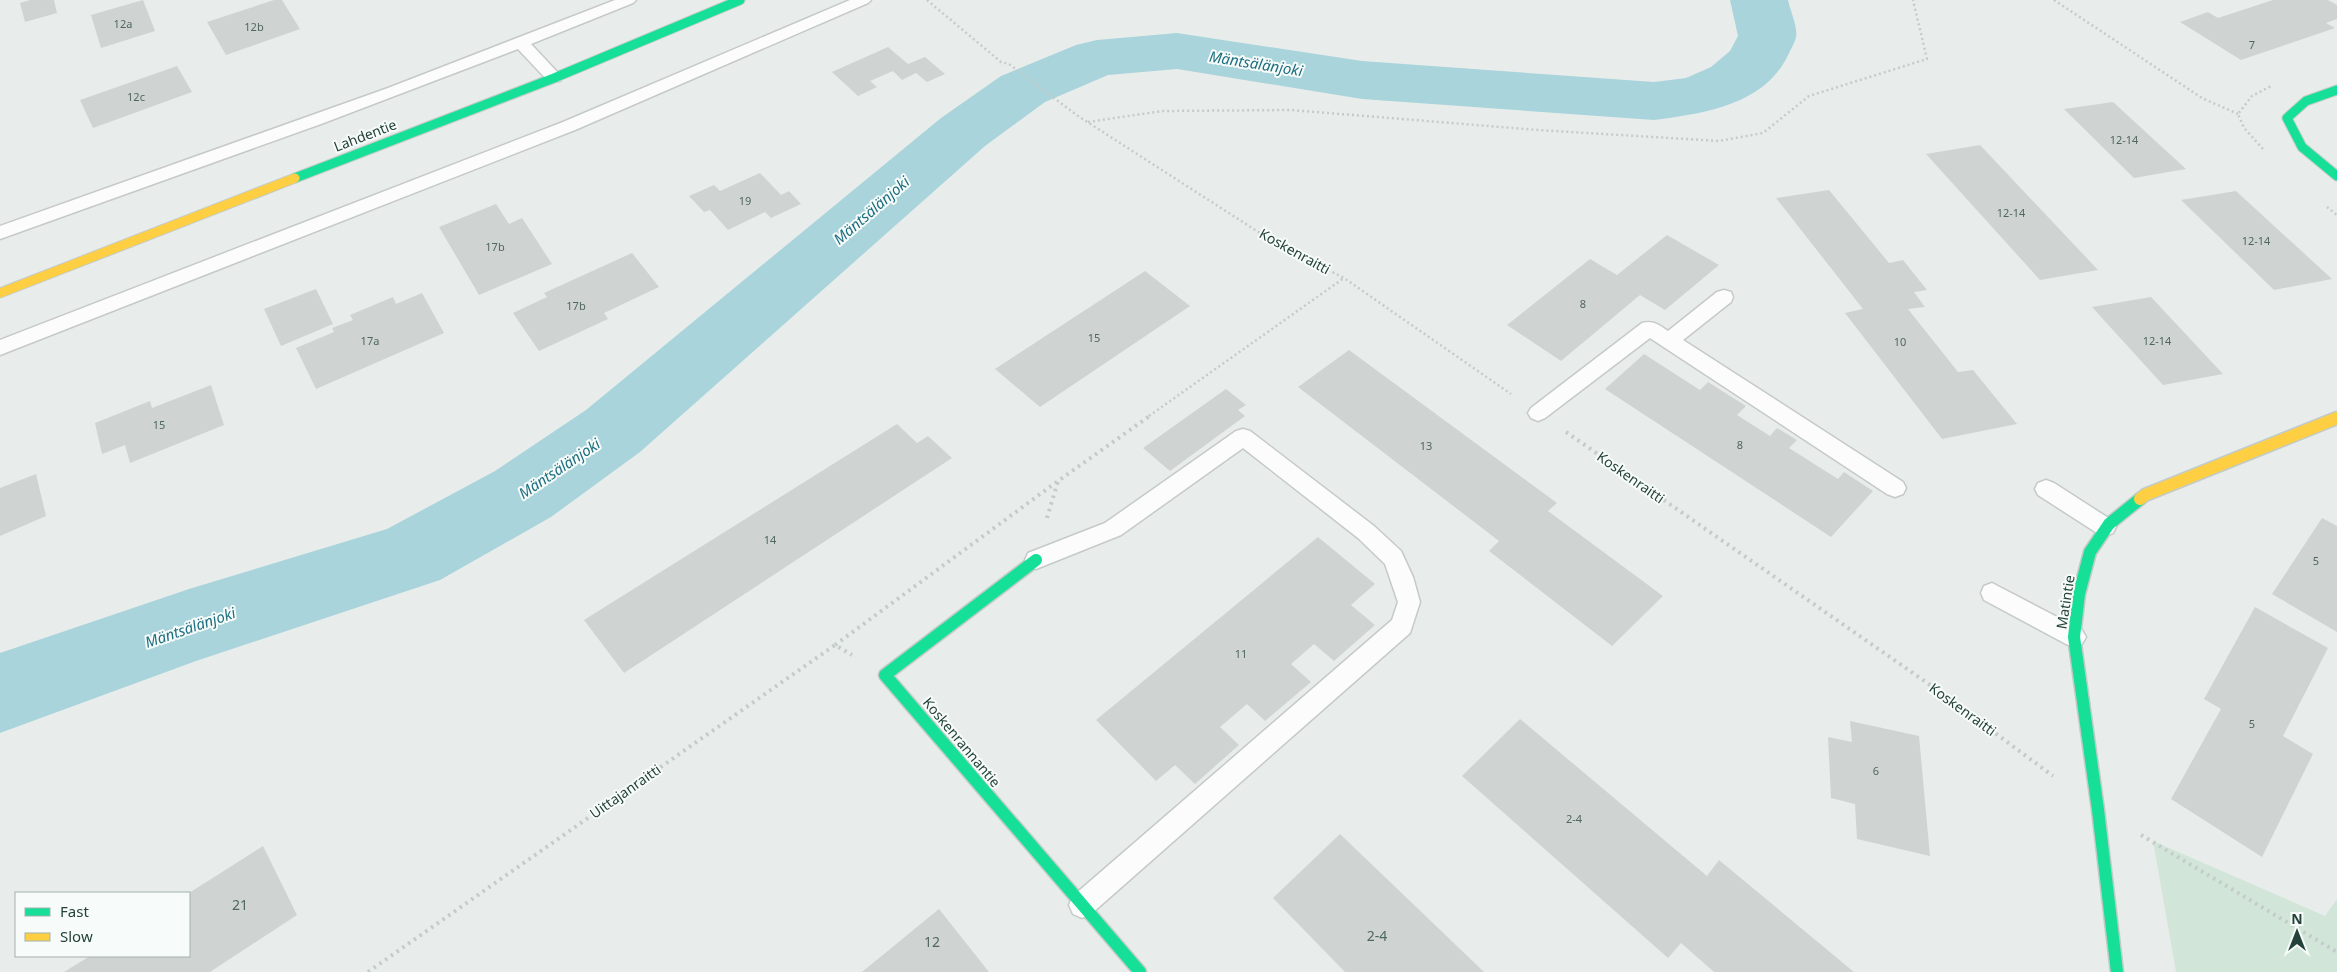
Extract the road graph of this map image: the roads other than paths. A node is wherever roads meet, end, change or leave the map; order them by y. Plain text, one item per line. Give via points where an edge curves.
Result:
1 (628, 0) edge
2 (740, 0) edge
3 (863, 0) edge
4 (522, 44) junction
5 (554, 78) junction
6 (2337, 90) edge
7 (2337, 176) edge
8 (0, 233) edge
9 (0, 293) edge
10 (1724, 297) dead end
11 (1669, 341) junction
12 (0, 348) edge
13 (1538, 413) road end
14 (2337, 418) edge
15 (1895, 488) dead end
16 (2046, 490) dead end
17 (2105, 527) junction
18 (1036, 560) joint
19 (1992, 593) dead end
20 (2074, 637) junction
21 (1082, 906) junction
22 (1140, 972) edge
23 (2117, 972) edge

1 - 4 lane
2 - 5 street, Lahdentie
3 - 12 lane via 569,126
4 - 5 lane
4 - 8 lane
5 - 9 street, Lahdentie
6 - 7 street via 2306,101 2287,118 2302,147
10 - 11 lane
11 - 13 lane via 1649,328
11 - 15 lane
14 - 17 street, Matintie via 2145,496
16 - 17 lane
17 - 20 street, Matintie via 2089,553 2076,610
18 - 21 street, Koskenrannantie via 885,675
18 - 21 lane via 1113,529 1243,437 1366,532 1394,558 1409,602 1402,626
19 - 20 lane
20 - 23 street, Matintie
21 - 22 street, Koskenrannantie

